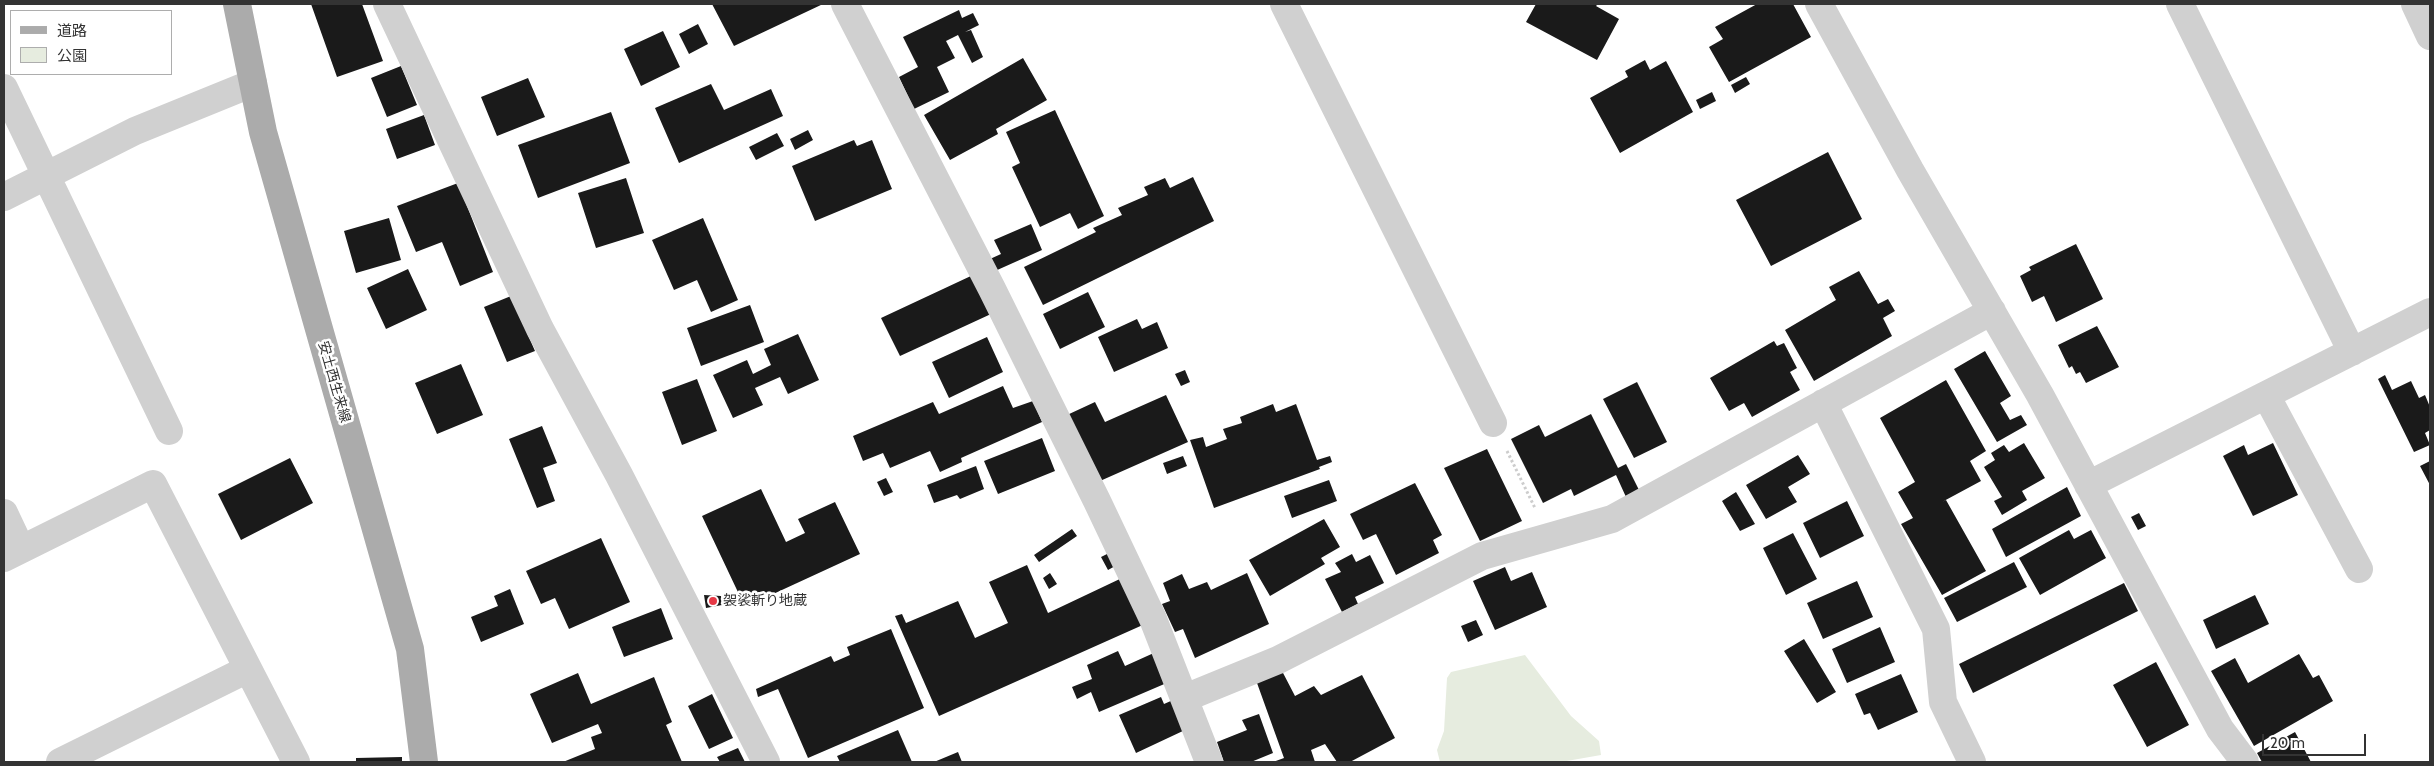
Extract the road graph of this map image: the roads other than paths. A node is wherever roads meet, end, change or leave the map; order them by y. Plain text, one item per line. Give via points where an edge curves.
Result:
1 (237, 4) edge
2 (387, 4) edge
3 (845, 4) edge
4 (1284, 4) edge
5 (1819, 4) edge
6 (2180, 4) edge
7 (2415, 4) edge
8 (2430, 36) edge
9 (253, 83) junction
10 (4, 88) edge
11 (47, 176) junction
12 (4, 197) edge
13 (1992, 312) junction
14 (2430, 312) edge
15 (2352, 352) junction
16 (2266, 395) junction
17 (1824, 403) junction
18 (1493, 423) road end
19 (169, 431) dead end
20 (2088, 484) junction
21 (4, 513) edge
22 (12, 553) edge
23 (2359, 569) dead end
24 (248, 670) junction
25 (1185, 698) junction
26 (60, 762) edge
27 (296, 762) edge
28 (424, 762) edge
29 (766, 762) edge
30 (1209, 762) edge
31 (1972, 762) edge
32 (2245, 762) edge

1 - 9 main road, 安土西生来線
2 - 29 street via 540,329
3 - 25 street via 1097,501 1153,619
4 - 18 street
5 - 13 street
6 - 15 street
7 - 8 street
9 - 11 street via 135,131
9 - 28 main road, 安土西生来線 via 263,132 410,649
10 - 11 street
11 - 12 street
11 - 19 street
13 - 17 street
13 - 20 street
14 - 15 street
15 - 16 street
16 - 20 street
16 - 23 street
17 - 25 street via 1612,519 1482,556 1278,660
17 - 31 street via 1936,629 1943,702
20 - 32 street via 2220,729
21 - 22 street
22 - 24 street via 153,484
24 - 26 street
24 - 27 street
25 - 30 street

